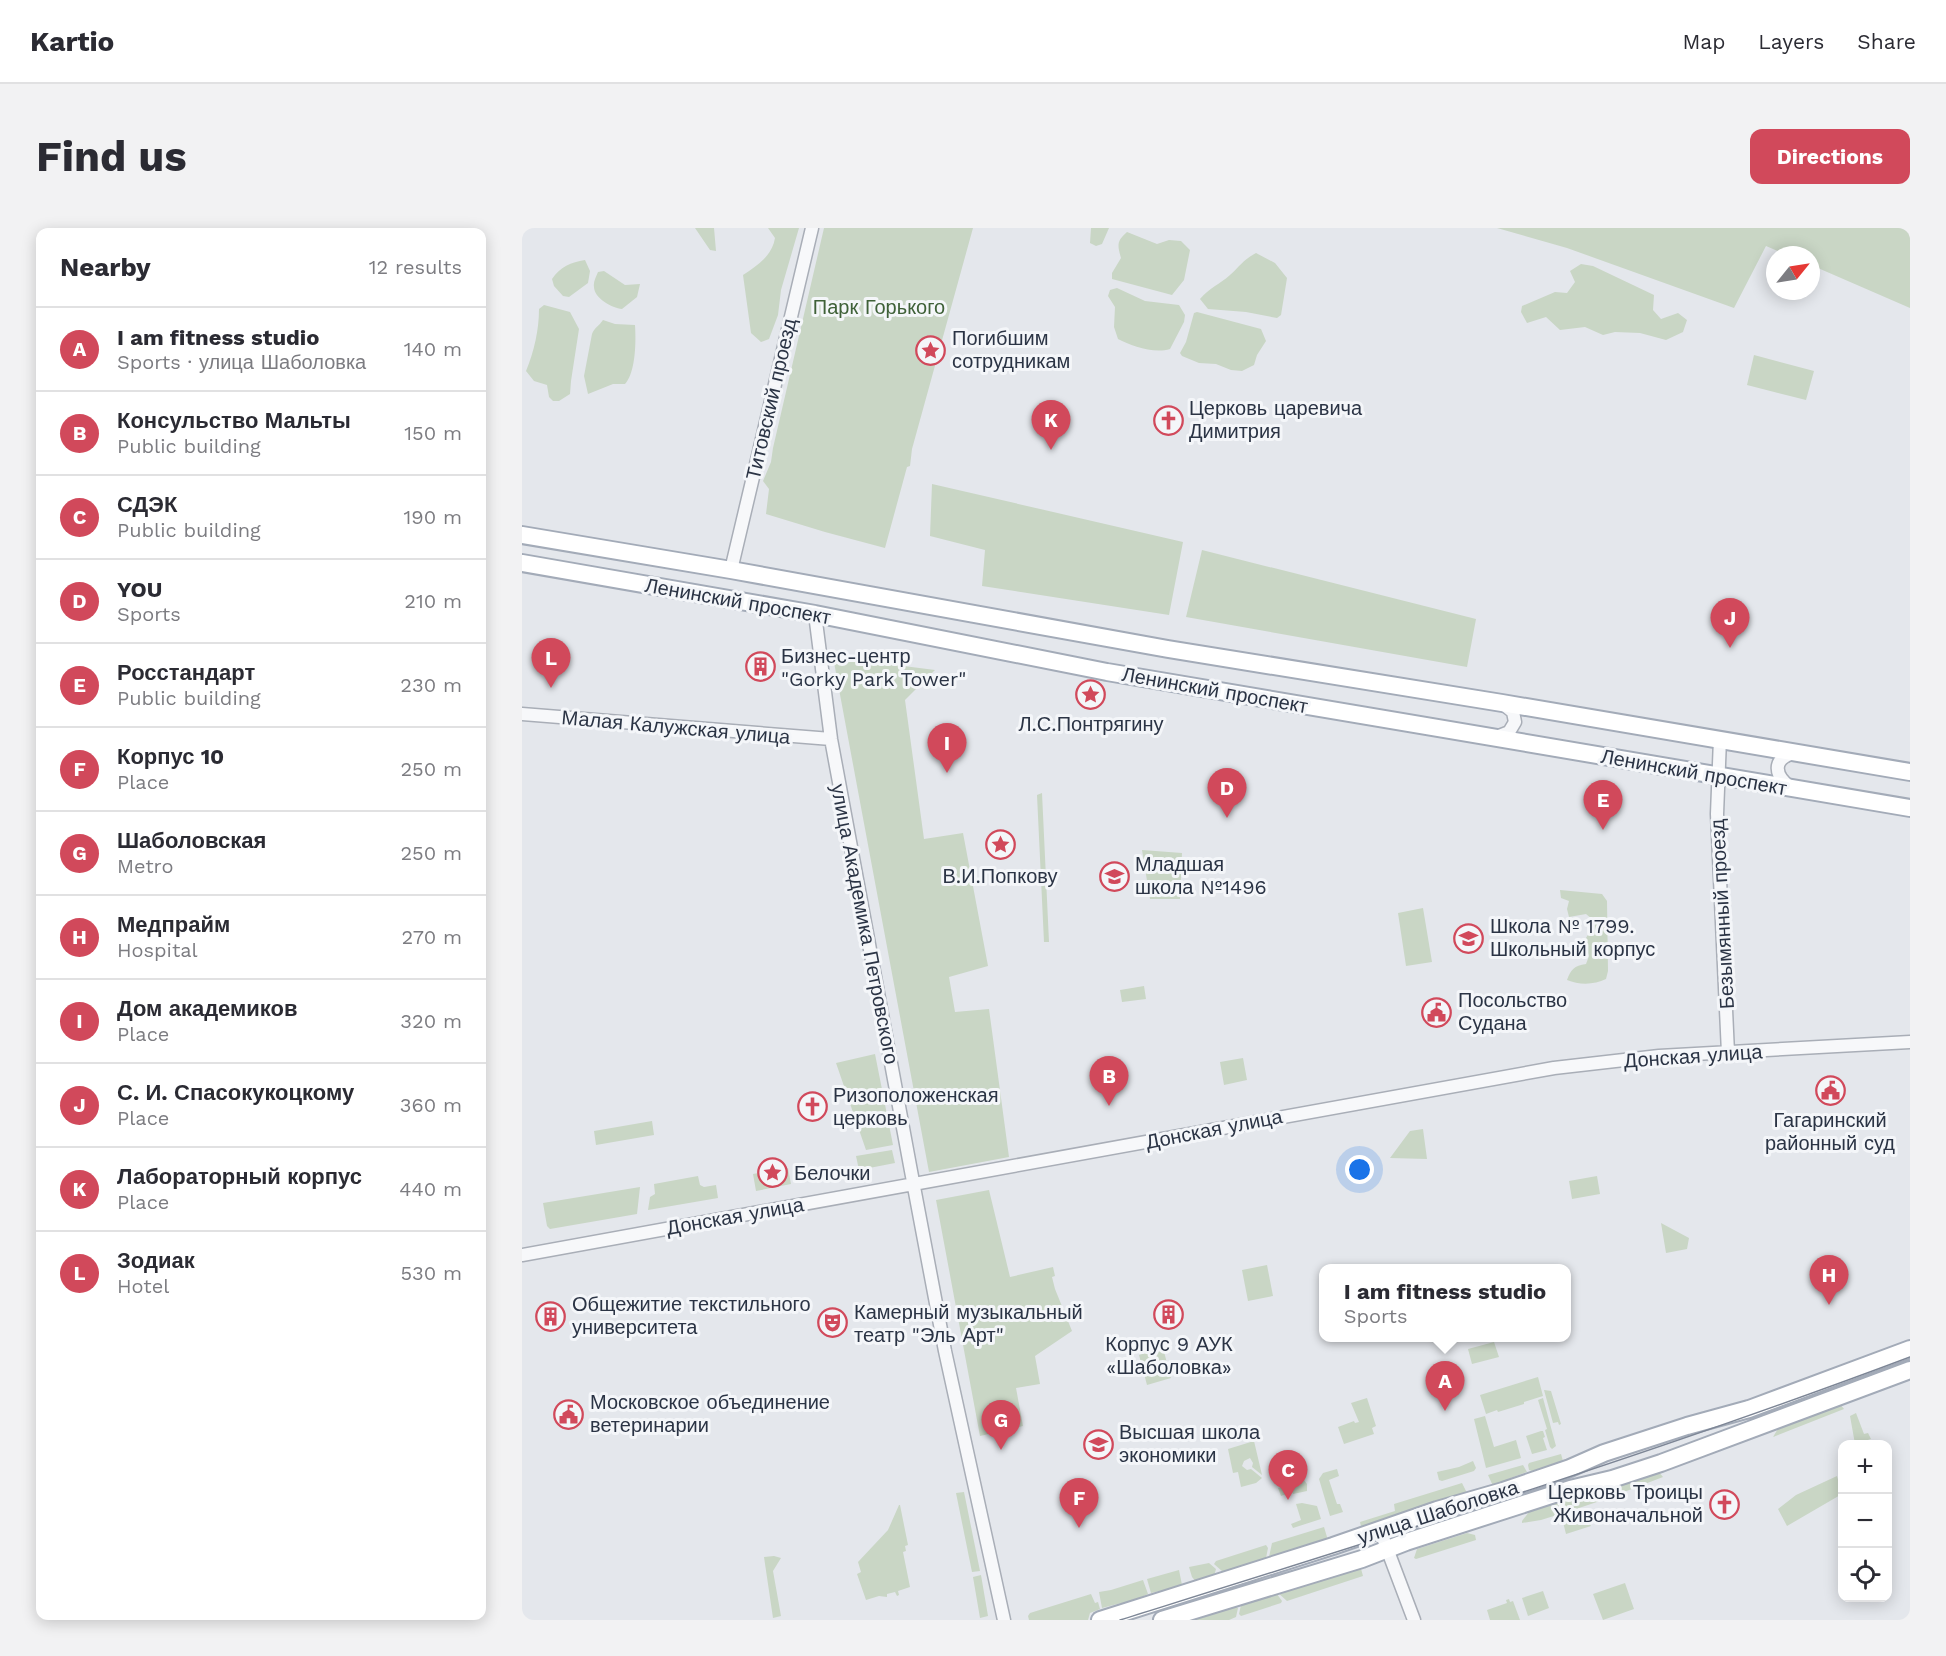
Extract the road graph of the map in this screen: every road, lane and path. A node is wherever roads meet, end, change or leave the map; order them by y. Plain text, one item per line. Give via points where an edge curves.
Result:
1 (812, 228) edge
2 (522, 535) edge
3 (522, 563) edge
4 (731, 570) junction
5 (815, 614) junction
6 (1502, 703) junction
7 (522, 714) edge
8 (1495, 737) junction
9 (831, 739) junction
10 (1720, 739) junction
11 (1798, 752) junction
12 (1910, 772) edge
13 (1718, 777) junction
14 (1793, 789) junction
15 (1910, 808) edge
16 (1910, 1042) edge
17 (1728, 1053) junction
18 (914, 1184) junction
19 (522, 1255) edge
20 (1910, 1349) edge
21 (1910, 1370) edge
22 (1380, 1530) junction
23 (1387, 1550) junction
24 (1362, 1559) junction
25 (1395, 1570) junction
26 (1004, 1620) edge
27 (1100, 1620) edge
28 (1162, 1620) edge
29 (1414, 1620) edge

1 - 4 street, Титовский проезд
2 - 4 main road, Ленинский проспект
3 - 5 main road, Ленинский проспект
4 - 6 main road, Ленинский проспект via 1156,647
5 - 8 main road, Ленинский проспект via 1107,672
5 - 9 street, улица Академика Петровского
6 - 8 street via 1513,712 1515,722 1509,732
6 - 10 main road, Ленинский проспект
7 - 9 street, Малая Калужская улица
8 - 13 main road, Ленинский проспект
9 - 18 street, улица Академика Петровского
10 - 11 main road, Ленинский проспект
10 - 13 street, Безымянный проезд
11 - 12 main road, Ленинский проспект
11 - 14 street via 1783,758 1777,770
13 - 14 main road, Ленинский проспект
13 - 17 street, Безымянный проезд
14 - 15 main road, Ленинский проспект
16 - 17 street, Донская улица
17 - 18 street, Донская улица via 1554,1068
18 - 19 street, Донская улица
18 - 26 street, улица Академика Петровского via 945,1351
20 - 22 main road, улица Шаболовка via 1749,1409 1687,1426
21 - 23 main road, улица Шаболовка via 1678,1457
22 - 23 street
22 - 27 main road, улица Шаболовка
23 - 24 main road, улица Шаболовка
23 - 25 street
24 - 25 street via 1382,1560
24 - 28 main road, улица Шаболовка
25 - 29 street

